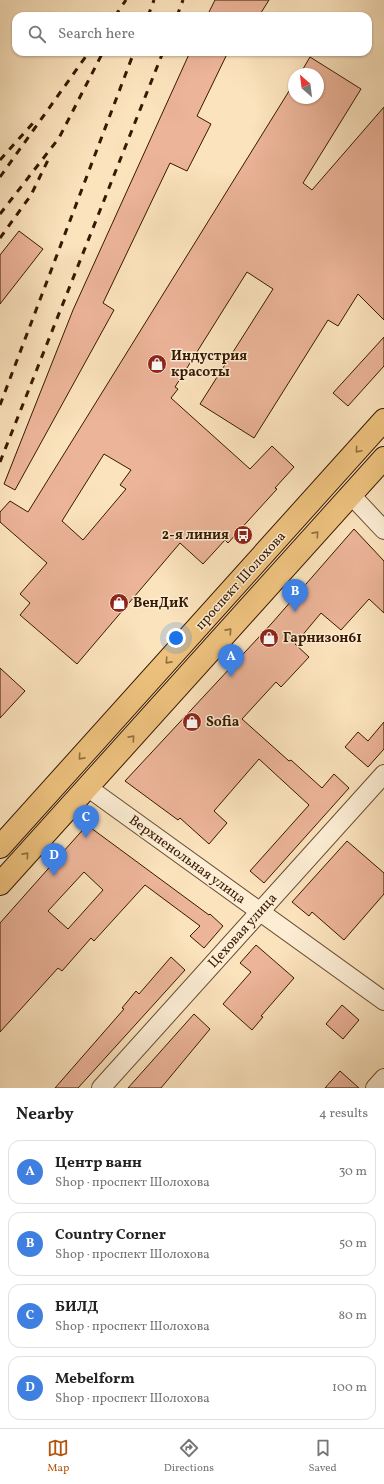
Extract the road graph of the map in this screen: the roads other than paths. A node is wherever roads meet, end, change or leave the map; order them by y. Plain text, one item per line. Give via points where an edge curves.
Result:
1 (384, 420) edge
2 (384, 458) edge
3 (351, 495) junction
4 (384, 530) edge
5 (384, 774) edge
6 (87, 787) junction
7 (0, 847) edge
8 (0, 884) edge
9 (260, 913) junction
10 (384, 1001) edge
11 (384, 1078) edge
12 (101, 1088) edge
13 (375, 1088) edge

1 -> 7 main road, проспект Шолохова
2 - 3 main road, проспект Шолохова
3 - 4 street
6 -> 3 main road, проспект Шолохова
5 - 9 street, Цеховая улица
8 -> 6 main road, проспект Шолохова
6 - 9 street, Верхненольная улица
9 - 10 street, Верхненольная улица
9 - 12 street, Цеховая улица
11 - 13 street

